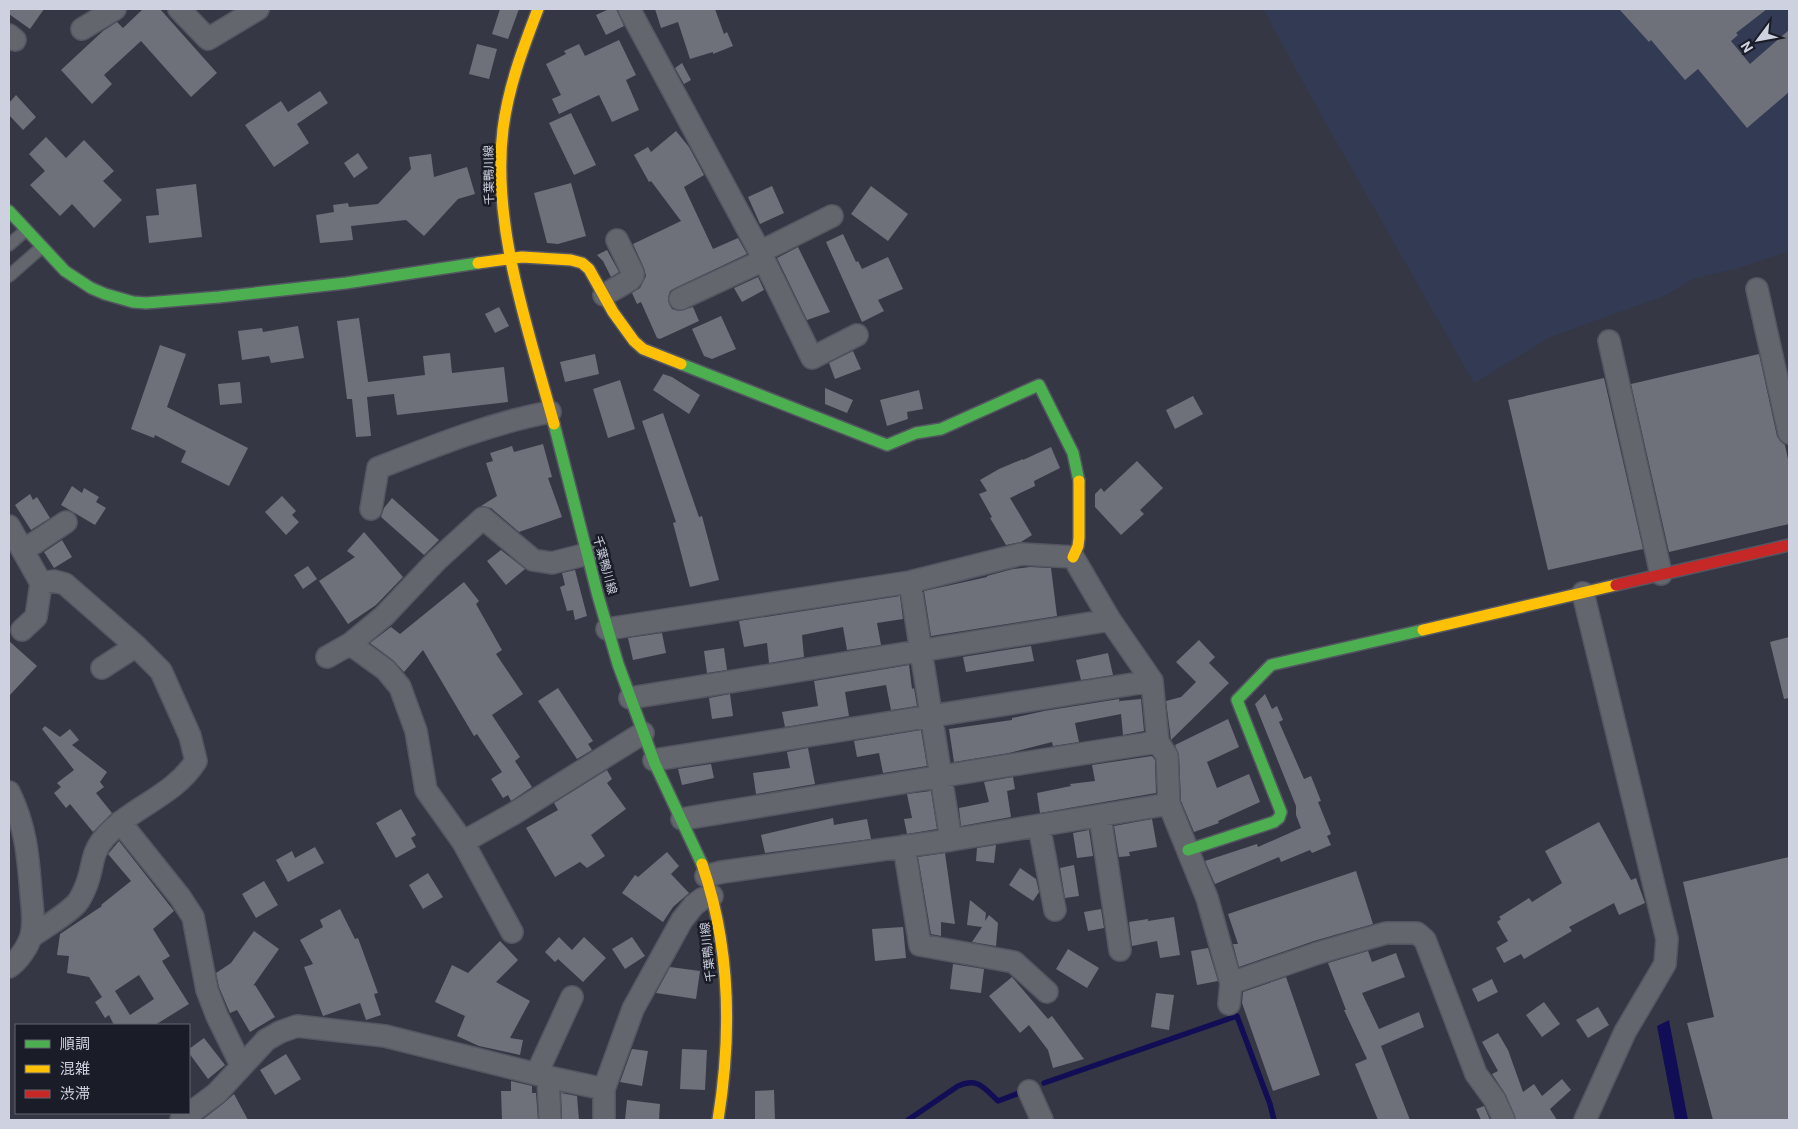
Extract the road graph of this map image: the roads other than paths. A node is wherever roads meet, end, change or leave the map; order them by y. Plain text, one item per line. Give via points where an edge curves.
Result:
1 (115, 9) edge
2 (179, 9) edge
3 (258, 9) edge
4 (538, 9) edge
5 (630, 9) edge
6 (82, 29) dead end
7 (9, 211) edge
8 (832, 216) dead end
9 (26, 230) junction
10 (617, 240) dead end
11 (9, 245) edge
12 (42, 247) junction
13 (762, 256) junction
14 (511, 260) junction
15 (9, 276) edge
16 (1757, 289) dead end
17 (604, 295) junction
18 (680, 299) dead end
19 (857, 335) dead end
20 (1609, 341) dead end
21 (550, 412) junction
22 (1789, 433) edge
23 (371, 509) dead end
24 (66, 522) dead end
25 (9, 526) edge
26 (1789, 545) edge
27 (24, 550) junction
28 (587, 554) junction
29 (1073, 557) junction
30 (1661, 574) junction
31 (910, 582) junction
32 (41, 583) junction
33 (1583, 593) junction
34 (1110, 620) junction
35 (607, 629) junction
36 (22, 630) dead end
37 (350, 644) junction
38 (136, 646) junction
39 (921, 651) junction
40 (327, 657) dead end
41 (102, 668) dead end
42 (1152, 681) junction
43 (630, 698) junction
44 (932, 716) junction
45 (643, 733) junction
46 (1158, 742) junction
47 (654, 760) junction
48 (941, 777) junction
49 (9, 792) edge
50 (1169, 804) junction
51 (1100, 816) junction
52 (682, 819) junction
53 (120, 822) junction
54 (1039, 826) junction
55 (951, 840) junction
56 (463, 842) junction
57 (904, 846) junction
58 (1188, 850) junction
59 (709, 886) junction
60 (1055, 910) dead end
61 (512, 932) dead end
62 (31, 937) junction
63 (1120, 950) dead end
64 (9, 967) edge
65 (1047, 992) dead end
66 (572, 997) dead end
67 (242, 1065) junction
68 (542, 1075) junction
69 (604, 1089) junction
70 (1029, 1091) dead end
71 (190, 1114) edge
72 (550, 1120) edge
73 (604, 1120) edge
74 (718, 1120) edge
75 (1042, 1120) edge
76 (1504, 1120) edge
77 (1586, 1120) edge

1 - 6 street
2 - 3 street via 208,39
4 - 14 street, 千葉鴨川線 via 512,85 501,144 503,210
5 - 13 street
7 - 9 street
8 - 13 street
9 - 11 lane
9 - 12 street
10 - 17 street via 633,276
12 - 14 street via 65,271 90,288 121,300 146,303 346,283
12 - 15 lane
13 - 18 street
13 - 19 street via 812,358
14 - 17 street via 522,257 571,260 582,264 589,269
14 - 21 street, 千葉鴨川線
16 - 22 street
17 - 29 street via 621,326 643,349 887,445 916,433 941,429 1038,385 1073,453 1079,481 1079,538
20 - 30 street
21 - 23 street via 487,428 378,468
21 - 28 street, 千葉鴨川線
24 - 27 street
25 - 27 street
26 - 30 street
27 - 32 street
28 - 35 street, 千葉鴨川線
28 - 37 street via 552,563 532,560 484,518 436,561 384,616
29 - 31 street via 1020,554
29 - 34 street
30 - 33 street
31 - 35 street
31 - 39 street
32 - 36 street via 36,617
32 - 38 street via 54,581 65,584
33 - 58 street via 1271,665 1237,700 1281,812 1279,818
33 - 77 street via 1667,946 1665,964 1625,1032
34 - 39 street
34 - 42 street
35 - 43 street, 千葉鴨川線
37 - 40 street
37 - 56 street via 386,670 400,687 416,731 426,790
38 - 41 street
38 - 53 street via 161,671 190,736 196,762 168,792
39 - 43 street
39 - 44 street
42 - 44 street
42 - 46 street
43 - 45 street, 千葉鴨川線
44 - 47 street
44 - 48 street
45 - 47 street, 千葉鴨川線
45 - 56 street
46 - 48 street
46 - 50 street via 1167,756
47 - 52 street, 千葉鴨川線
48 - 52 street
48 - 55 street
49 - 62 street via 19,812 27,845 33,921
50 - 51 street
50 - 58 street
51 - 54 street
51 - 63 street
52 - 59 street, 千葉鴨川線
53 - 62 street via 99,845 78,902
53 - 67 street via 193,917 207,990
54 - 55 street
54 - 60 street
55 - 57 street
56 - 61 street
57 - 59 street via 722,872
57 - 65 street via 920,945 1014,962
58 - 76 street via 1207,898 1230,993 1318,953 1386,933 1417,933 1425,940 1476,1074 1495,1100
59 - 69 street via 702,899 682,920 633,1009
59 - 74 street, 千葉鴨川線 via 724,954 727,1017
62 - 64 street
66 - 68 street
67 - 68 street via 266,1040 297,1026 385,1036
67 - 71 street via 217,1094
68 - 69 street
68 - 72 street
69 - 73 street
70 - 75 street

